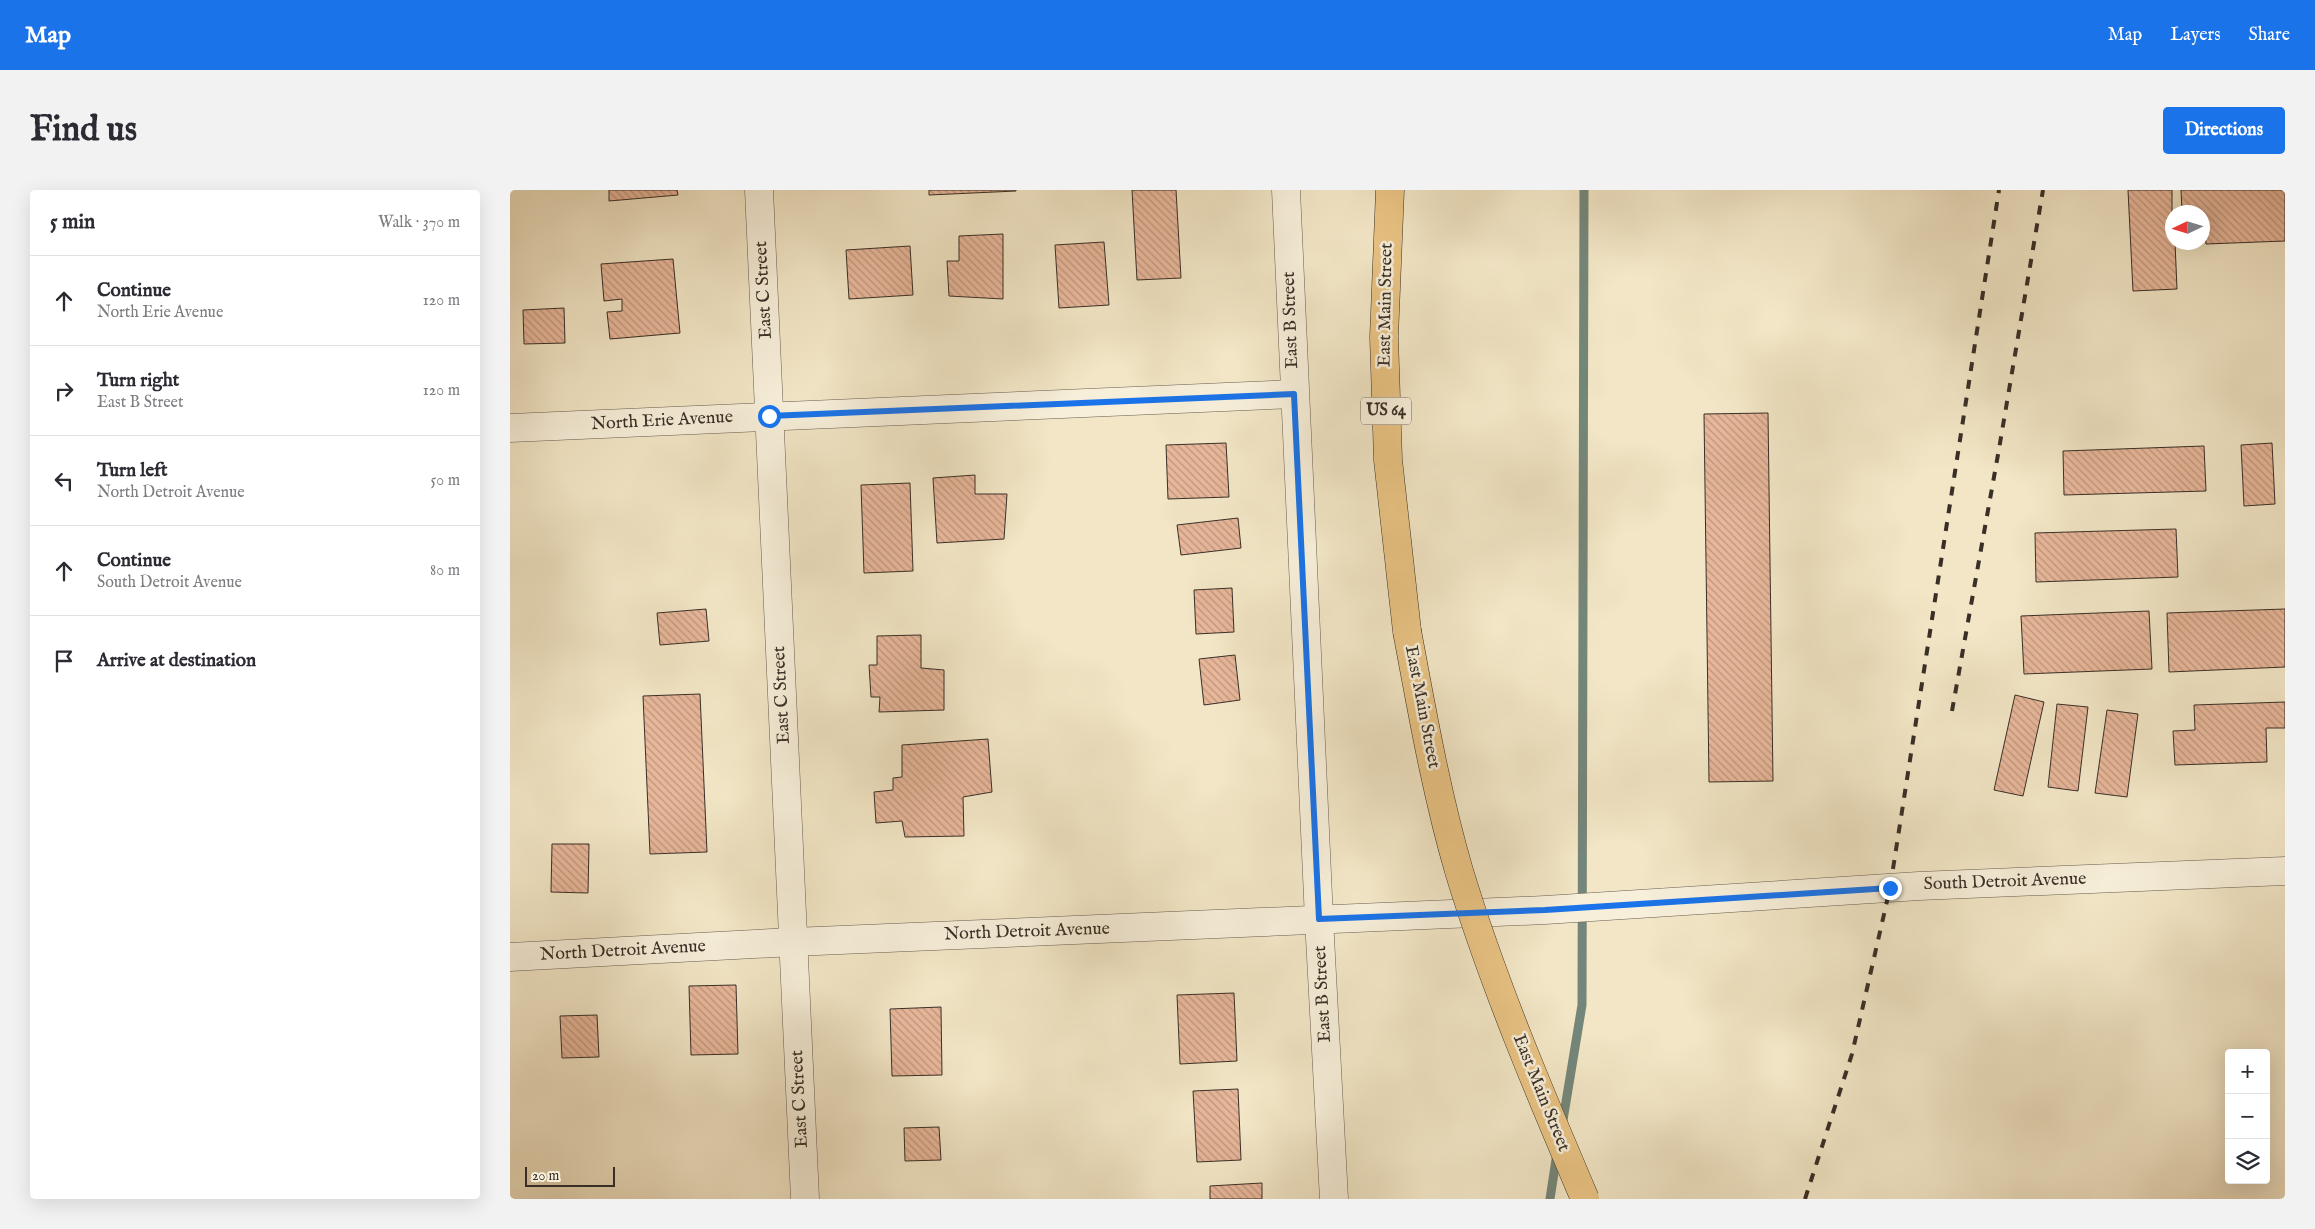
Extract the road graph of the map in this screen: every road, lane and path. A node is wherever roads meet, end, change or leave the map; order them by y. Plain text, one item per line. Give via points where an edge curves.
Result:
1 (759, 190) edge
2 (1286, 190) edge
3 (1390, 190) edge
4 (1294, 394) junction
5 (769, 416) junction
6 (510, 428) edge
7 (2285, 871) edge
8 (1545, 910) joint
9 (1319, 919) junction
10 (793, 942) junction
11 (510, 958) edge
12 (805, 1199) edge
13 (1334, 1199) edge
14 (1585, 1199) edge

1 - 5 street, East C Street
2 - 4 street, East B Street
3 - 14 main road, East Main Street / US 64, bridge via 1384,337 1387,450 1407,631 1434,771 1459,870 1497,982 1533,1078
4 - 5 street, North Erie Avenue
4 - 9 street, East B Street
5 - 6 street, North Erie Avenue
5 - 10 street, East C Street
7 - 8 street, South Detroit Avenue via 1920,886
8 - 9 street, North Detroit Avenue
9 - 10 street, North Detroit Avenue
9 - 13 street, East B Street
10 - 11 street, North Detroit Avenue
10 - 12 street, East C Street

